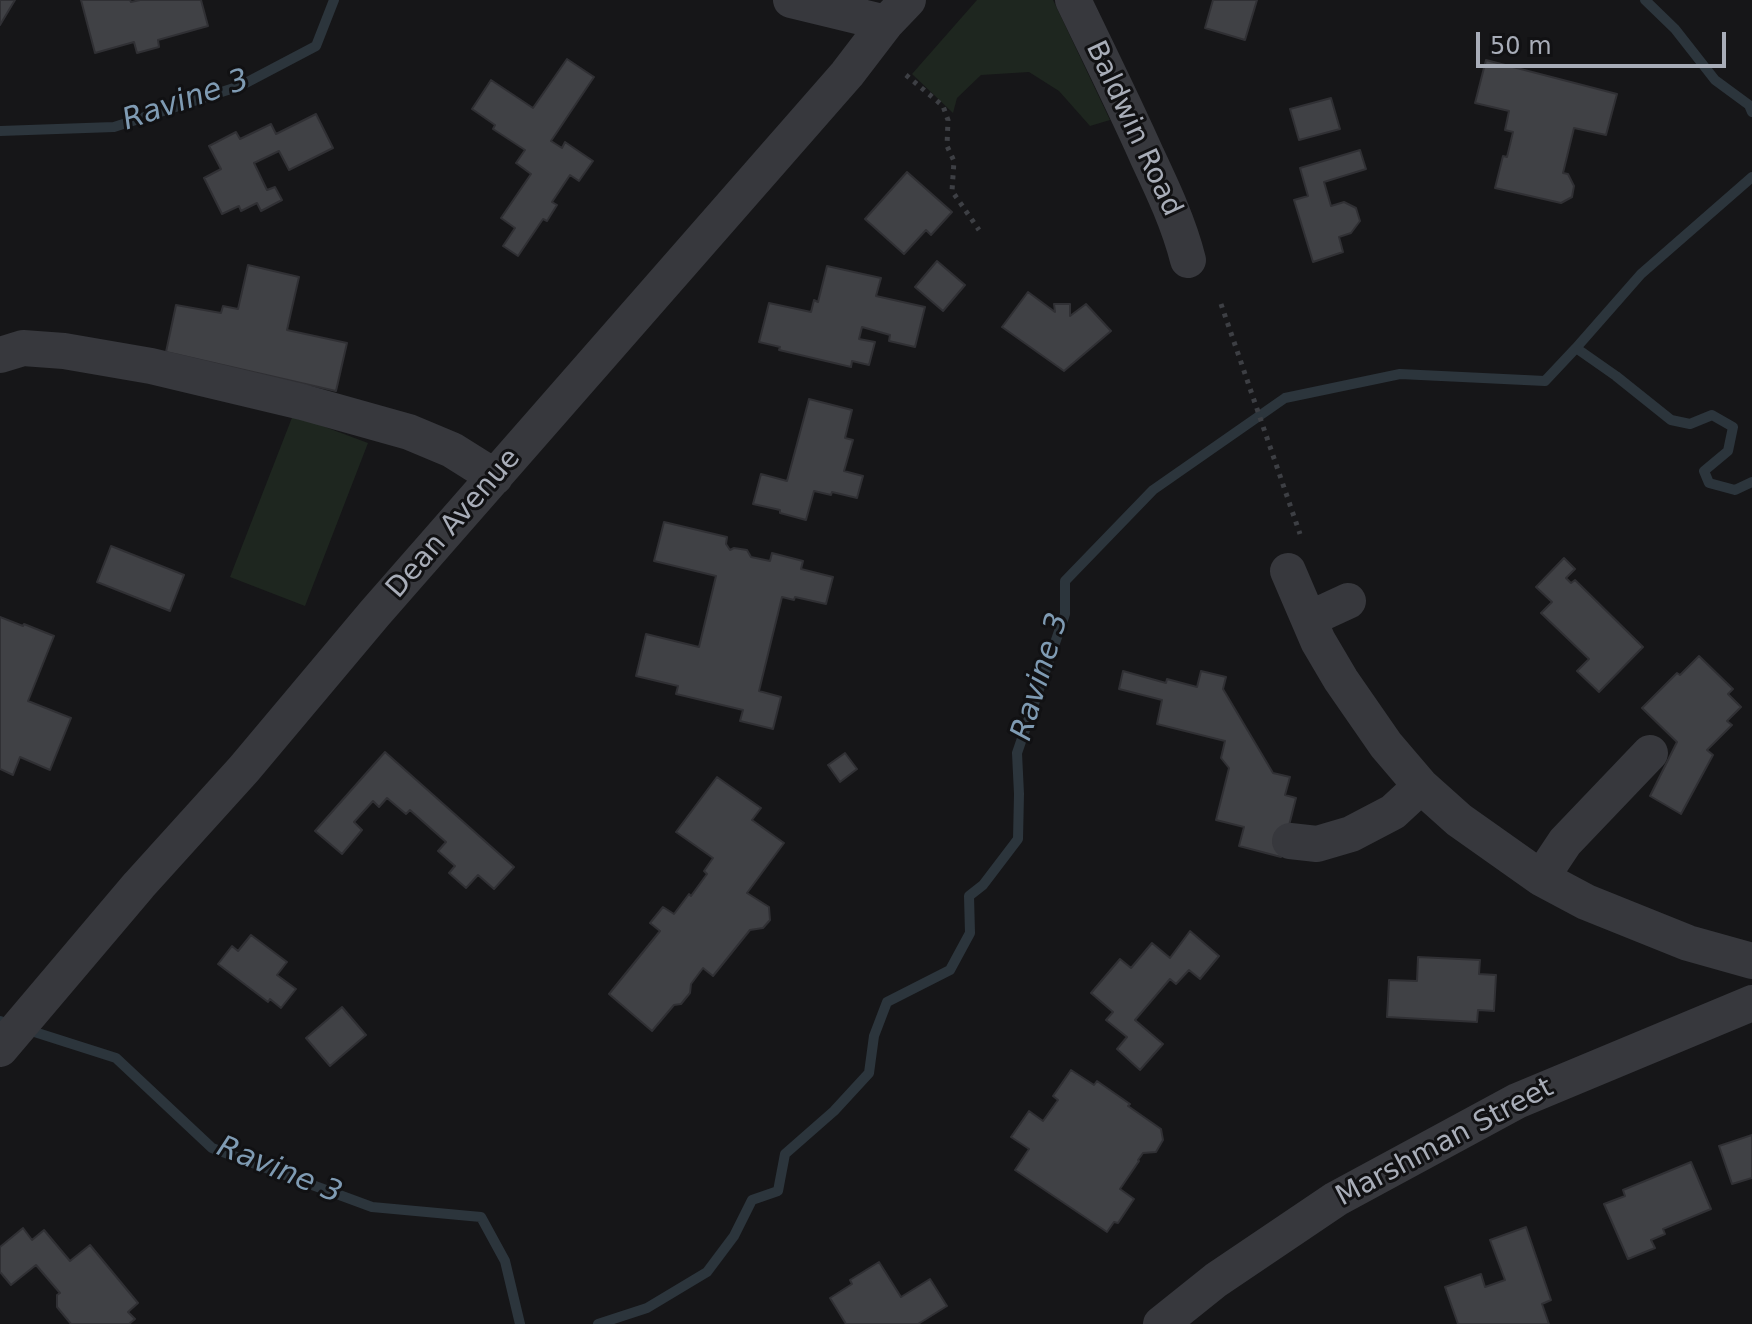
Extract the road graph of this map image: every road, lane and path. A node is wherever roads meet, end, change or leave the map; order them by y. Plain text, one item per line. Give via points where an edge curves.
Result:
1 (791, 0) edge
2 (1073, 0) edge
3 (897, 12) edge
4 (906, 75) dead end
5 (979, 230) dead end
6 (1188, 260) dead end
7 (1221, 304) dead end
8 (0, 355) edge
9 (495, 477) junction
10 (1300, 534) dead end
11 (1288, 571) dead end
12 (1348, 601) dead end
13 (1309, 619) junction
14 (1650, 753) dead end
15 (1421, 786) junction
16 (1290, 841) dead end
17 (1541, 878) junction
18 (1752, 961) edge
19 (1752, 1003) edge
20 (0, 1049) edge
21 (1161, 1324) edge

1 - 3 street
2 - 6 street, Baldwin Road via 1162,188
3 - 9 street, Dean Avenue
4 - 5 path via 943,106 954,161 952,191
7 - 10 path
8 - 9 street via 23,348 64,351 302,402 409,432
9 - 20 street, Dean Avenue
11 - 13 street
12 - 13 street
13 - 15 street via 1341,680
14 - 17 street via 1565,842
15 - 16 street via 1393,812 1351,834 1317,844
15 - 17 street
17 - 18 street via 1688,943
19 - 21 street, Marshman Street via 1517,1101 1336,1199

